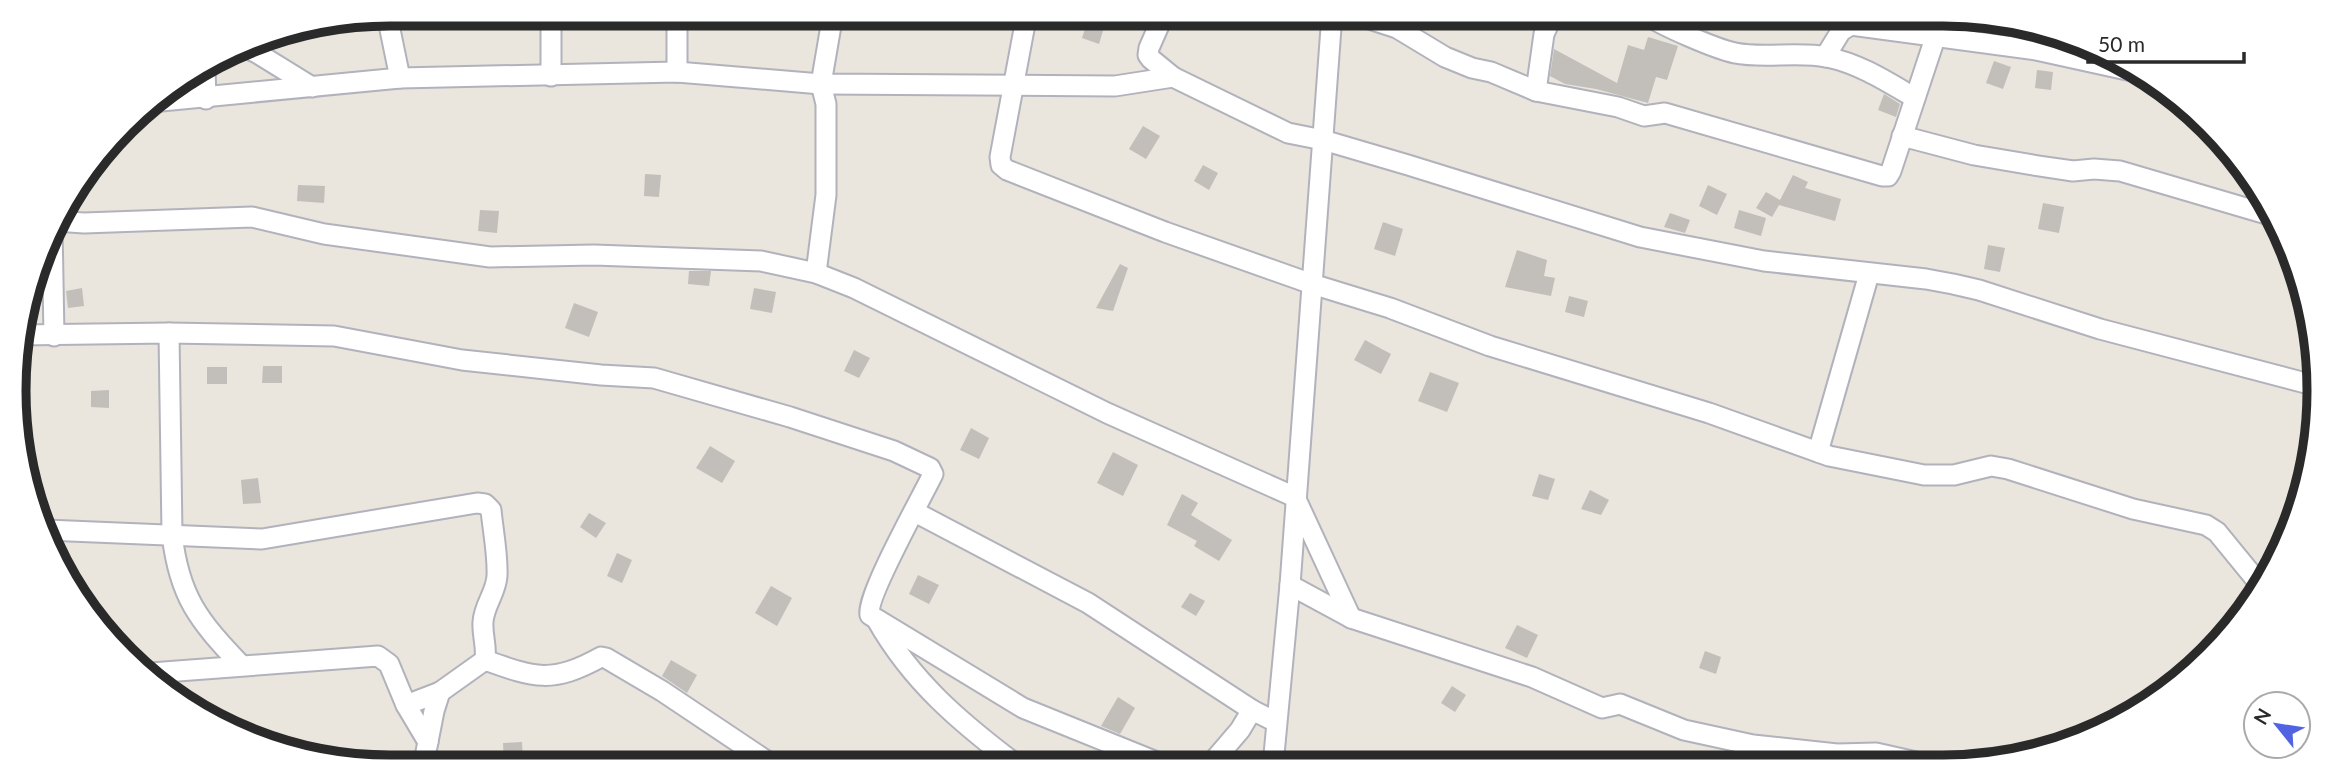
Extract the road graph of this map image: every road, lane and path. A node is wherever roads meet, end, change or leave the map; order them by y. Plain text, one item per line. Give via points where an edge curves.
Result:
1 (389, 26) edge
2 (551, 26) edge
3 (677, 26) edge
4 (831, 26) edge
5 (1024, 26) edge
6 (1159, 26) edge
7 (1331, 26) edge
8 (1392, 26) edge
9 (1548, 26) edge
10 (1666, 26) edge
11 (1849, 26) edge
12 (1859, 26) edge
13 (1939, 26) edge
14 (1936, 36) junction
15 (256, 52) edge
16 (1825, 57) junction
17 (2110, 67) edge
18 (677, 72) junction
19 (551, 76) junction
20 (205, 77) edge
21 (1173, 77) junction
22 (400, 78) junction
23 (821, 84) junction
24 (1015, 85) junction
25 (312, 87) junction
26 (1536, 91) junction
27 (1915, 98) junction
28 (206, 99) junction
29 (170, 101) edge
30 (1902, 136) junction
31 (1323, 140) junction
32 (2260, 212) edge
33 (68, 222) edge
34 (53, 255) edge
35 (816, 272) junction
36 (1869, 274) junction
37 (1312, 284) junction
38 (169, 333) junction
39 (30, 335) edge
40 (54, 336) junction
41 (2307, 383) edge
42 (1818, 452) junction
43 (1294, 497) junction
44 (915, 512) junction
45 (54, 530) edge
46 (172, 534) junction
47 (2255, 578) edge
48 (1290, 585) junction
49 (1351, 618) junction
50 (876, 619) junction
51 (485, 660) junction
52 (242, 665) junction
53 (160, 672) edge
54 (440, 692) junction
55 (406, 705) junction
56 (1252, 710) junction
57 (1276, 722) junction
58 (428, 742) junction
59 (425, 755) edge
60 (758, 755) edge
61 (1003, 755) edge
62 (1139, 755) edge
63 (1219, 755) edge
64 (1274, 755) edge
65 (1885, 755) edge

1 - 22 street
2 - 19 street
3 - 18 street
4 - 23 street
5 - 24 street
6 - 21 street via 1148,55
7 - 31 street
8 - 26 street via 1445,57
9 - 26 street
10 - 16 street via 1735,53
11 - 16 street
12 - 14 street
13 - 14 street
14 - 17 street via 2036,50
14 - 27 street
15 - 25 street
16 - 27 street via 1864,69
18 - 19 street
18 - 23 street
19 - 22 street
20 - 28 street
21 - 24 street via 1115,86
21 - 31 street via 1288,133
22 - 25 street
23 - 24 street
23 - 35 street via 826,104 826,183
24 - 37 street via 1000,158 1007,170
25 - 28 street
26 - 30 street via 1644,116 1665,113 1882,176 1891,171
27 - 30 street
28 - 29 street
30 - 32 street via 2039,166 2120,171
31 - 36 street via 1640,237 1764,261
31 - 37 street
33 - 35 street via 251,217 324,234 490,257 594,255 761,261
34 - 40 street
35 - 43 street via 1107,414
36 - 41 street via 1979,290 2100,329
36 - 42 street
37 - 42 street
37 - 43 street
38 - 40 street
38 - 44 street via 334,336 462,359 654,378 812,425 930,468 933,474
38 - 46 street
39 - 40 street
42 - 47 street via 1924,475 1954,475 1992,466 2008,469 2133,509 2206,525
43 - 48 street
43 - 49 street
44 - 50 street via 879,582 869,610
44 - 56 street via 1088,603
45 - 46 street
46 - 51 street via 262,539 485,504 491,510 497,576 482,626
46 - 52 street via 176,565 190,603
48 - 49 street
48 - 57 street
49 - 65 street via 1532,677 1602,708 1620,704 1684,730 1753,745
50 - 61 street via 891,645 927,687
50 - 62 street via 1023,708
51 - 54 street
51 - 60 street via 545,677 606,658
52 - 53 street
52 - 55 street via 378,656 389,664
54 - 55 street
54 - 58 street
55 - 58 street
56 - 57 street
56 - 63 street
57 - 64 street
58 - 59 street

